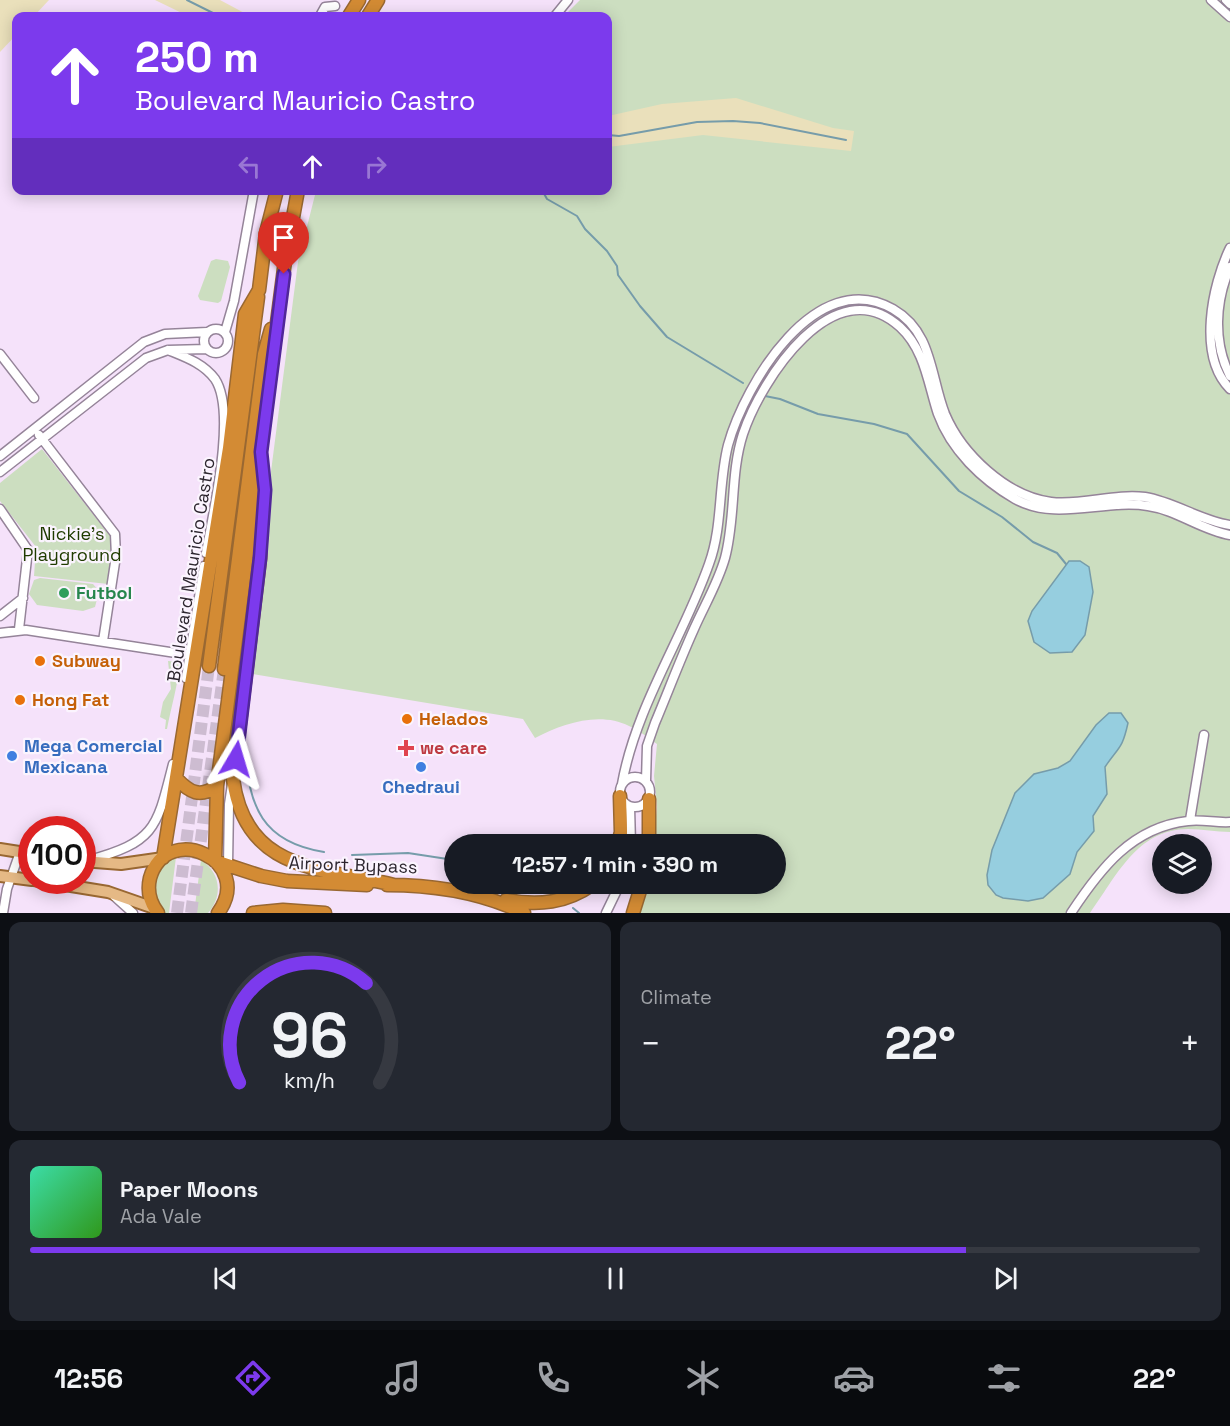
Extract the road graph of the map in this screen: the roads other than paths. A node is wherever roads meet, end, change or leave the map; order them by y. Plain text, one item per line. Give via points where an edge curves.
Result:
1 (1211, 0) edge
2 (1226, 0) edge
3 (1230, 4) edge
4 (334, 6) dead end
5 (323, 12) edge
6 (1230, 17) edge
7 (253, 195) edge
8 (276, 195) edge
9 (297, 195) edge
10 (1230, 248) edge
11 (1230, 267) edge
12 (259, 290) junction
13 (280, 300) junction
14 (848, 300) junction
15 (848, 311) junction
16 (207, 332) junction
17 (225, 332) junction
18 (917, 339) junction
19 (206, 349) junction
20 (168, 350) junction
21 (0, 354) edge
22 (1230, 376) edge
23 (1230, 389) edge
24 (34, 398) dead end
25 (34, 429) junction
26 (42, 439) junction
27 (229, 448) junction
28 (261, 452) junction
29 (0, 456) edge
30 (0, 472) edge
31 (989, 476) junction
32 (213, 505) junction
33 (0, 510) edge
34 (1230, 525) edge
35 (1230, 535) edge
36 (23, 598) junction
37 (0, 616) edge
38 (19, 629) junction
39 (0, 633) edge
40 (103, 641) junction
41 (189, 656) junction
42 (209, 666) tunnel mouth
43 (224, 669) tunnel mouth
44 (656, 685) junction
45 (668, 690) junction
46 (1204, 735) dead end
47 (176, 778) junction
48 (233, 779) junction
49 (646, 781) junction
50 (217, 786) junction
51 (621, 790) junction
52 (646, 802) junction
53 (630, 807) junction
54 (1190, 820) junction
55 (1230, 822) edge
56 (620, 834) edge
57 (631, 834) edge
58 (644, 834) edge
59 (648, 834) edge
60 (0, 849) edge
61 (18, 852) edge
62 (96, 857) edge
63 (163, 858) junction
64 (215, 861) junction
65 (96, 862) edge
66 (228, 865) junction
67 (18, 868) edge
68 (0, 876) edge
69 (13, 877) junction
70 (18, 878) edge
71 (394, 885) junction
72 (96, 889) edge
73 (108, 891) junction
74 (575, 894) edge
75 (616, 894) edge
76 (639, 894) edge
77 (477, 895) junction
78 (156, 910) edge
79 (3, 913) edge
80 (133, 913) edge
81 (218, 913) edge
82 (253, 913) edge
83 (320, 913) edge
84 (524, 913) edge
85 (606, 913) edge
86 (633, 913) edge
87 (1071, 913) edge

1 - 6 street
2 - 3 street
4 - 5 street
7 - 17 street
8 - 12 highway, Boulevard Mauricio Castro
9 - 13 highway
10 - 23 street via 1213,296 1212,330 1216,365
11 - 22 street via 1220,297 1218,331 1222,361
12 - 27 highway, Boulevard Mauricio Castro via 245,314
12 - 42 highway, Boulevard Mauricio Castro
13 - 28 highway
13 - 43 highway via 264,354
14 - 15 street
14 - 18 street via 892,308 906,318
14 - 44 street via 818,312 794,332 760,373 742,406 726,454 710,563
15 - 18 street via 882,315
15 - 45 street via 829,317 803,337 753,409 736,460 726,556
16 - 17 street via 216,328
16 - 19 street via 203,340
16 - 25 street via 165,334 144,342
17 - 19 street via 228,341 224,350 215,353
18 - 31 street via 926,345 945,413 958,438
19 - 20 street
20 - 26 street via 130,370
20 - 32 street via 198,364 214,378 225,407
21 - 24 street
25 - 26 street
25 - 29 street
26 - 30 street
26 - 40 street via 116,534
27 - 32 highway
27 - 47 highway, Boulevard Mauricio Castro
28 - 48 highway via 265,490 260,558
28 - 50 highway
31 - 34 street via 1024,494 1051,502 1144,497
31 - 35 street via 1015,499 1043,509 1148,506
32 - 41 street
33 - 36 street via 28,550
36 - 37 street
36 - 38 street
38 - 39 street
38 - 40 street
40 - 41 street
41 - 62 street via 175,757 157,822 138,842
44 - 45 street
44 - 51 street via 632,738
45 - 49 street via 647,746
46 - 54 street
47 - 50 highway via 196,794
47 - 63 highway, Boulevard Mauricio Castro
48 - 66 street
48 - 71 highway via 244,820 255,836 280,856 331,874
49 - 51 street via 633,777
49 - 52 street via 651,790
50 - 64 highway
51 - 53 street
51 - 56 highway
52 - 53 street
52 - 58 street
52 - 59 highway
53 - 57 street
54 - 55 street
54 - 87 street via 1164,826 1122,848
60 - 61 main road
63 - 64 highway, Airport Bypass via 188,850
63 - 65 main road via 121,864
63 - 78 highway, Boulevard Mauricio Castro via 149,882 149,895
64 - 66 highway, Airport Bypass
64 - 81 highway via 227,885 226,898
66 - 71 highway, Airport Bypass via 287,881
67 - 69 street
68 - 69 main road
69 - 70 main road
69 - 79 street
71 - 77 highway, Airport Bypass
72 - 73 main road
73 - 78 main road
73 - 80 street
74 - 77 highway via 548,902 524,903
75 - 85 street
76 - 86 highway
77 - 84 highway, Airport Bypass
82 - 83 highway

